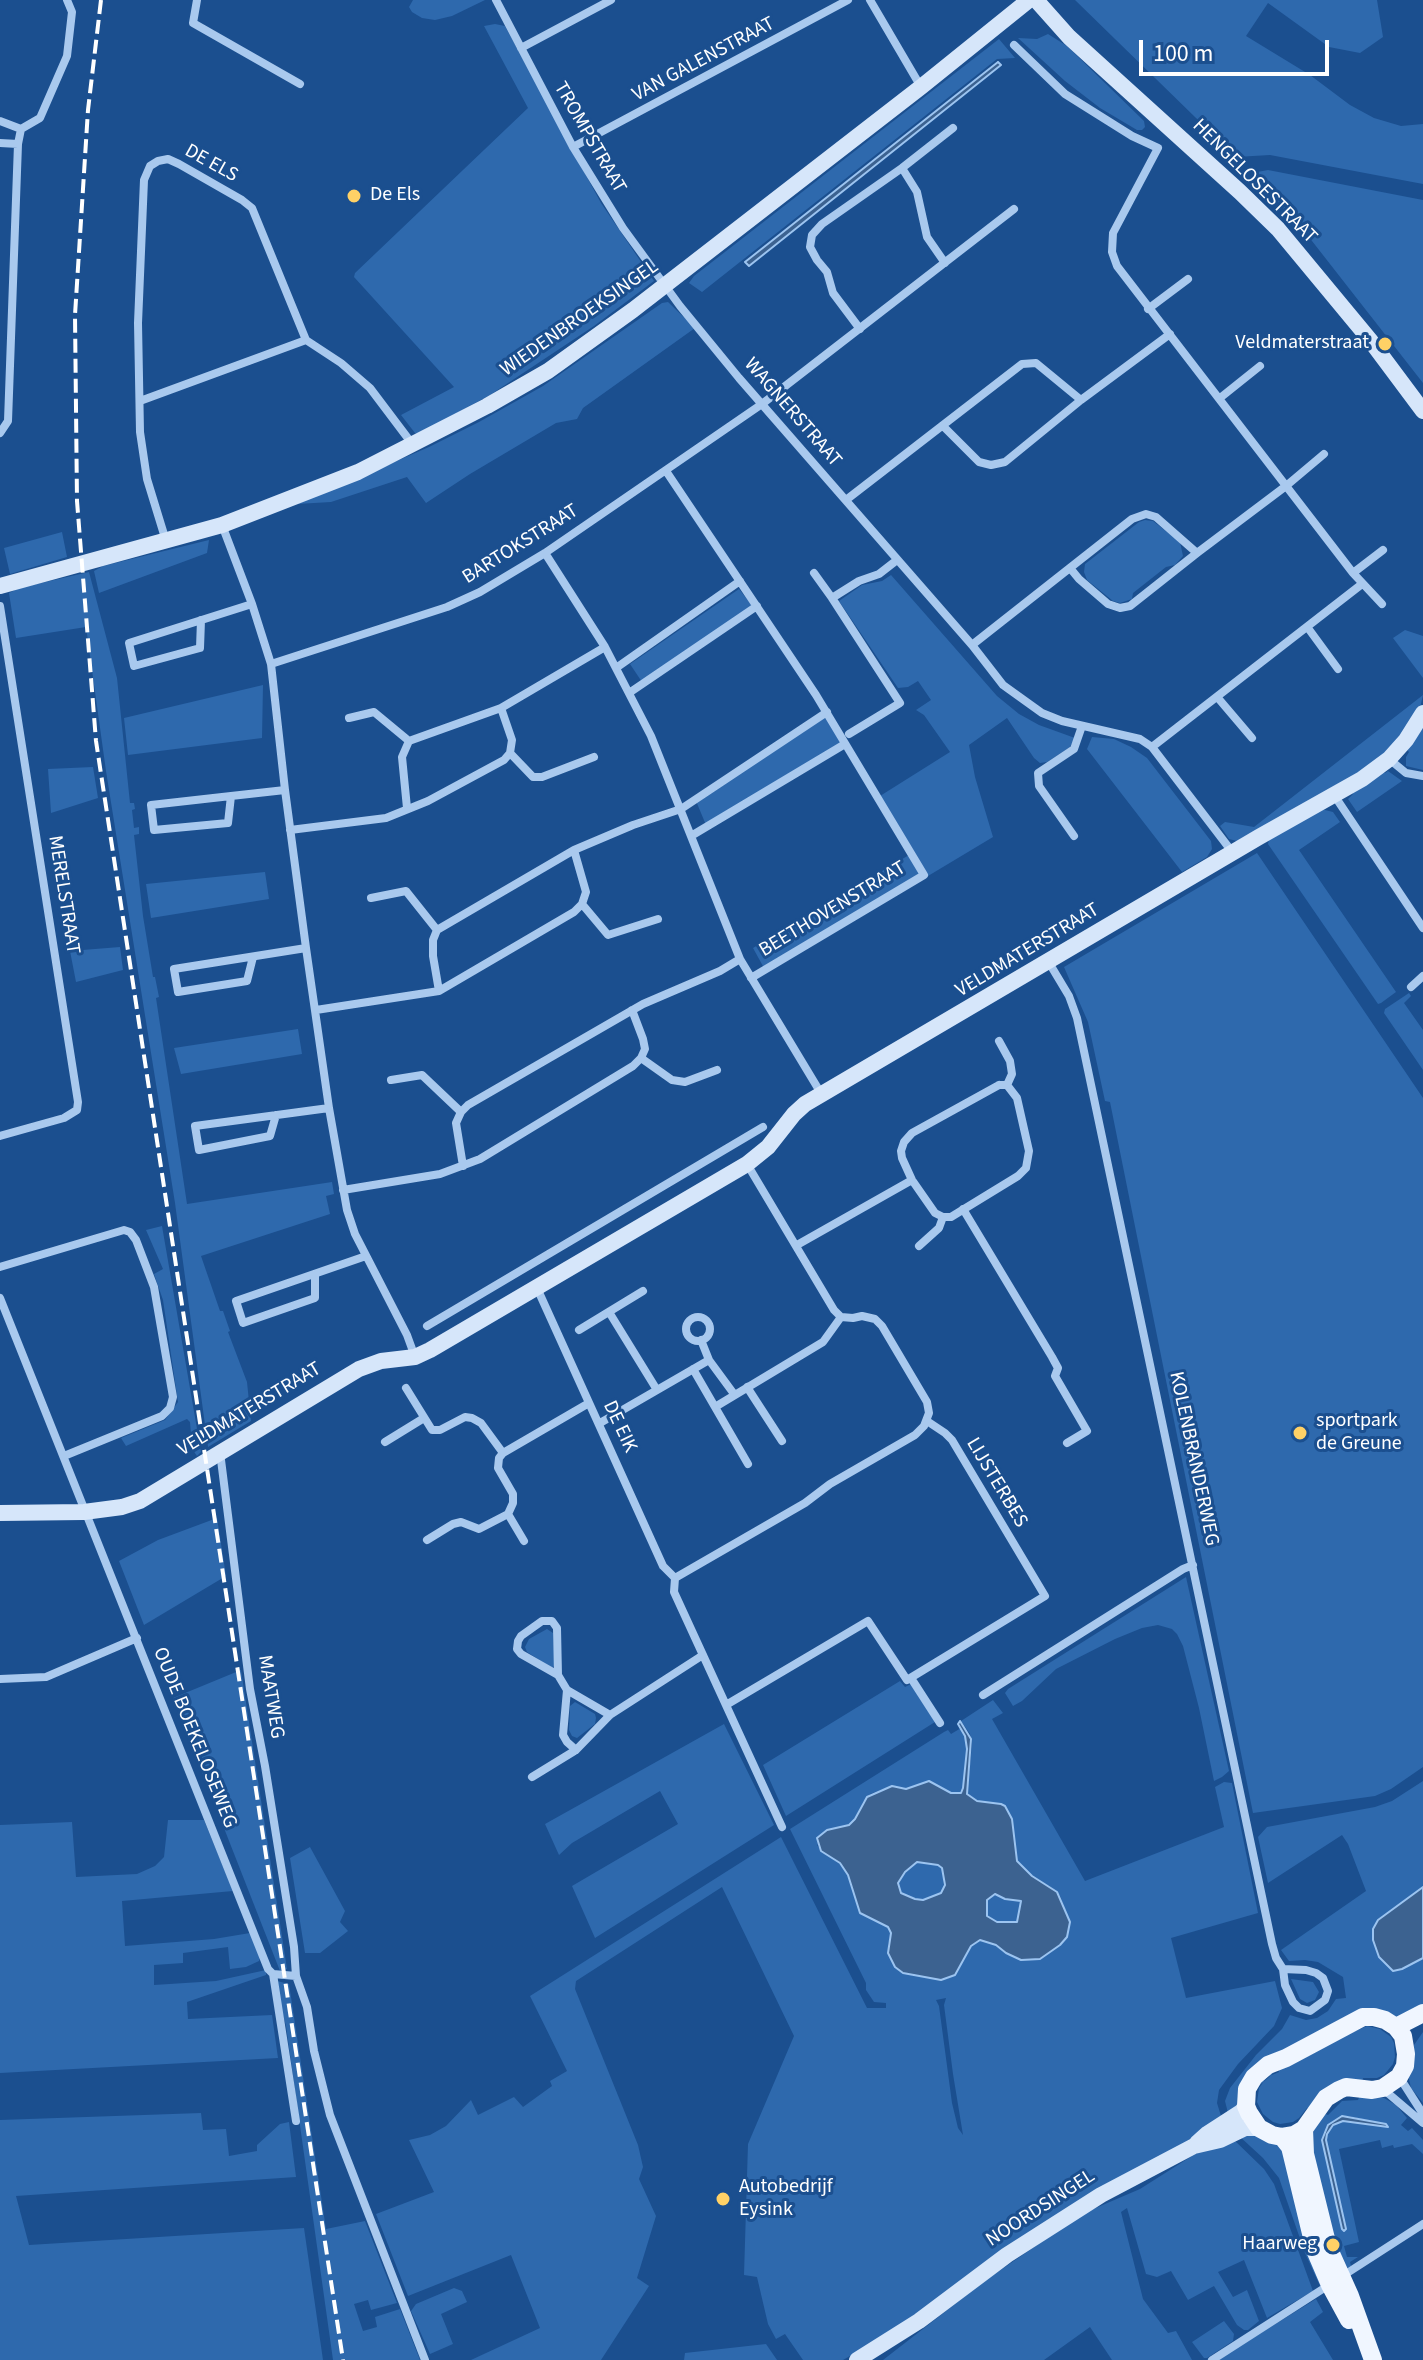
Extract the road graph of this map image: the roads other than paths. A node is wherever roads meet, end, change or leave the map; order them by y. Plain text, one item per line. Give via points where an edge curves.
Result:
1 (67, 0) edge
2 (197, 0) edge
3 (496, 0) edge
4 (611, 0) edge
5 (848, 0) edge
6 (870, 0) edge
7 (1029, 0) edge
8 (1036, 0) edge
9 (1014, 45) dead end
10 (521, 48) junction
11 (300, 84) dead end
12 (921, 87) junction
13 (0, 121) edge
14 (953, 128) dead end
15 (21, 129) junction
16 (1172, 129) junction
17 (0, 143) edge
18 (18, 144) junction
19 (573, 147) junction
20 (1158, 148) junction
21 (902, 168) junction
22 (1014, 209) dead end
23 (945, 263) junction
24 (1188, 279) dead end
25 (665, 285) junction
26 (1148, 309) junction
27 (860, 329) junction
28 (1170, 334) junction
29 (306, 340) junction
30 (1260, 366) dead end
31 (1220, 398) junction
32 (1081, 400) junction
33 (140, 401) junction
34 (762, 404) junction
35 (1423, 411) edge
36 (943, 426) junction
37 (0, 433) edge
38 (413, 446) junction
39 (1324, 454) dead end
40 (666, 471) junction
41 (1286, 486) junction
42 (846, 500) junction
43 (222, 525) junction
44 (166, 541) junction
45 (1383, 550) dead end
46 (545, 553) junction
47 (1197, 553) junction
48 (897, 560) junction
49 (1070, 568) junction
50 (814, 573) dead end
51 (1353, 573) junction
52 (740, 581) junction
53 (1362, 584) junction
54 (0, 586) edge
55 (832, 598) junction
56 (252, 604) junction
57 (1382, 604) dead end
58 (0, 606) edge
59 (757, 606) junction
60 (201, 620) junction
61 (1308, 628) junction
62 (3, 638) edge
63 (972, 645) junction
64 (605, 647) junction
65 (271, 664) junction
66 (616, 668) junction
67 (1338, 669) dead end
68 (629, 693) junction
69 (1218, 698) junction
70 (501, 708) junction
71 (827, 712) junction
72 (1423, 713) edge
73 (349, 718) dead end
74 (1082, 726) junction
75 (849, 734) dead end
76 (1252, 738) dead end
77 (409, 741) junction
78 (845, 744) junction
79 (1152, 747) junction
80 (510, 753) junction
81 (594, 757) dead end
82 (1389, 759) junction
83 (1423, 776) edge
84 (285, 790) junction
85 (1334, 795) junction
86 (231, 796) junction
87 (407, 808) junction
88 (681, 809) junction
89 (290, 830) junction
90 (691, 836) junction
91 (1074, 836) dead end
92 (574, 850) junction
93 (1233, 853) junction
94 (371, 898) dead end
95 (582, 904) junction
96 (658, 919) dead end
97 (1423, 928) edge
98 (437, 930) junction
99 (306, 948) junction
100 (253, 957) junction
101 (740, 959) junction
102 (1048, 961) junction
103 (1423, 976) edge
104 (751, 978) junction
105 (1411, 987) dead end
106 (439, 991) junction
107 (316, 1010) junction
108 (632, 1010) junction
109 (999, 1041) dead end
110 (641, 1058) junction
111 (717, 1070) dead end
112 (391, 1080) dead end
113 (1007, 1085) junction
114 (822, 1095) junction
115 (329, 1108) junction
116 (461, 1112) junction
117 (276, 1115) junction
118 (763, 1127) dead end
119 (0, 1136) edge
120 (747, 1164) junction
121 (463, 1166) junction
122 (912, 1180) junction
123 (343, 1190) junction
124 (639, 1201) junction
125 (963, 1209) junction
126 (943, 1217) junction
127 (651, 1221) junction
128 (797, 1245) junction
129 (919, 1246) dead end
130 (366, 1256) junction
131 (0, 1267) edge
132 (315, 1274) junction
133 (500, 1283) junction
134 (537, 1288) junction
135 (643, 1291) dead end
136 (0, 1298) edge
137 (511, 1303) junction
138 (609, 1312) junction
139 (841, 1317) junction
140 (427, 1326) dead end
141 (579, 1330) dead end
142 (701, 1340) dead end
143 (415, 1357) junction
144 (709, 1360) junction
145 (693, 1369) junction
146 (747, 1387) junction
147 (406, 1388) dead end
148 (657, 1390) junction
149 (734, 1394) junction
150 (589, 1403) junction
151 (715, 1407) junction
152 (424, 1418) junction
153 (927, 1421) junction
154 (600, 1423) junction
155 (782, 1441) dead end
156 (385, 1442) dead end
157 (1067, 1443) dead end
158 (220, 1452) junction
159 (503, 1453) junction
160 (64, 1456) junction
161 (748, 1464) dead end
162 (84, 1512) junction
163 (0, 1513) edge
164 (508, 1514) junction
165 (427, 1540) dead end
166 (524, 1541) dead end
167 (1193, 1565) junction
168 (675, 1578) junction
169 (137, 1638) junction
170 (703, 1655) junction
171 (558, 1675) junction
172 (911, 1678) junction
173 (0, 1679) edge
174 (567, 1690) junction
175 (983, 1695) dead end
176 (726, 1705) junction
177 (610, 1715) junction
178 (940, 1723) dead end
179 (576, 1750) junction
180 (532, 1777) dead end
181 (782, 1827) dead end
182 (1283, 1969) junction
183 (273, 1974) junction
184 (296, 1976) junction
185 (1423, 2013) edge
186 (1423, 2024) edge
187 (1396, 2027) junction
188 (1406, 2046) junction
189 (1399, 2077) junction
190 (1383, 2088) junction
191 (1246, 2106) junction
192 (1423, 2114) edge
193 (296, 2121) dead end
194 (1423, 2123) edge
195 (1259, 2128) junction
196 (1304, 2129) junction
197 (1282, 2137) junction
198 (1194, 2146) junction
199 (1423, 2224) edge
200 (1336, 2281) junction
201 (919, 2321) junction
202 (1370, 2353) edge
203 (425, 2360) edge
204 (857, 2360) edge
205 (875, 2360) edge
206 (1212, 2360) edge

1 - 15 street via 72,12 67,56 40,118
2 - 11 street via 193,23
3 - 10 street, TROMPSTRAAT
4 - 10 street
5 - 19 street, VAN GALENSTRAAT
6 - 12 street
7 - 12 street, WIEDENBROEKSINGEL
8 - 16 street, HENGELOSESTRAAT via 1069,37
9 - 20 street via 1065,94
10 - 19 street, TROMPSTRAAT
12 - 25 street, WIEDENBROEKSINGEL
13 - 15 street
14 - 21 street
15 - 18 street
16 - 20 street
16 - 35 street, HENGELOSESTRAAT via 1278,229
17 - 18 street
18 - 37 street via 8,421
19 - 25 street, TROMPSTRAAT
20 - 26 street via 1113,233 1117,266
21 - 23 street via 917,192 927,237
21 - 27 street via 812,235 810,247 827,272 833,293
22 - 23 street, BARTOKSTRAAT
23 - 27 street, BARTOKSTRAAT
24 - 26 street
25 - 34 street, WAGNERSTRAAT
25 - 38 street, WIEDENBROEKSINGEL via 548,371
26 - 28 street
27 - 34 street, BARTOKSTRAAT
28 - 31 street
28 - 32 street
29 - 33 street
29 - 33 street, DE ELS via 252,208 179,164 158,161 144,180
29 - 38 street via 370,388
30 - 31 street
31 - 41 street
32 - 36 street via 1036,363 1022,364
32 - 36 street via 1005,462 991,465 979,462
33 - 44 street, DE ELS via 147,479
34 - 40 street, BARTOKSTRAAT
34 - 42 street, WAGNERSTRAAT
36 - 42 street
38 - 43 street, WIEDENBROEKSINGEL
39 - 41 street
40 - 46 street, BARTOKSTRAAT
40 - 52 street, BEETHOVENSTRAAT
41 - 47 street
41 - 51 street
42 - 48 street, WAGNERSTRAAT
43 - 44 street, WIEDENBROEKSINGEL
43 - 56 street
44 - 54 street, WIEDENBROEKSINGEL
45 - 51 street
46 - 64 street, BEETHOVENSTRAAT
46 - 65 street, BARTOKSTRAAT via 447,607
47 - 49 street via 1146,514 1132,519
47 - 49 street via 1130,606 1120,608 1108,604
48 - 55 street
48 - 63 street, WAGNERSTRAAT
49 - 63 street
50 - 55 street
51 - 53 street
52 - 59 street, BEETHOVENSTRAAT
52 - 66 street
53 - 57 street
53 - 61 street
55 - 75 street via 900,703
56 - 60 street
56 - 65 street
58 - 62 street, MERELSTRAAT
59 - 68 street
59 - 71 street, BEETHOVENSTRAAT
60 - 60 street via 200,648 134,666 129,643
61 - 67 street
61 - 69 street
62 - 119 street, MERELSTRAAT via 78,1102 77,1110 64,1118
63 - 74 street, WAGNERSTRAAT via 1003,685 1042,713
64 - 66 street, BEETHOVENSTRAAT
64 - 70 street
65 - 84 street
66 - 68 street, BEETHOVENSTRAAT
68 - 88 street, BEETHOVENSTRAAT
69 - 76 street
69 - 79 street
70 - 77 street
70 - 80 street via 512,740
71 - 78 street, BEETHOVENSTRAAT
71 - 88 street
72 - 82 street, VELDMATERSTRAAT
73 - 77 street via 374,712
74 - 79 street, WAGNERSTRAAT via 1140,739
74 - 91 street via 1074,749 1038,773 1039,786
77 - 87 street via 402,757
78 - 90 street
78 - 104 street, BEETHOVENSTRAAT via 924,875
79 - 93 street
80 - 81 street via 533,777
80 - 87 street
82 - 83 street via 1406,773
82 - 85 street, VELDMATERSTRAAT
84 - 86 street
84 - 89 street
85 - 93 street, VELDMATERSTRAAT
85 - 97 street
86 - 86 street via 228,823 154,830 151,805
87 - 89 street via 386,818
88 - 90 street, BEETHOVENSTRAAT
88 - 92 street
89 - 99 street
90 - 101 street, BEETHOVENSTRAAT
92 - 95 street via 586,892
92 - 98 street
93 - 102 street, VELDMATERSTRAAT
94 - 98 street via 406,891
95 - 96 street via 608,935
95 - 106 street
98 - 106 street via 433,956
99 - 100 street
99 - 107 street
100 - 100 street via 247,981 178,992 174,969
101 - 104 street, BEETHOVENSTRAAT
101 - 108 street
102 - 114 street, VELDMATERSTRAAT
102 - 167 street, KOLENBRANDERWEG via 1077,1018
103 - 105 street
104 - 114 street, BEETHOVENSTRAAT
106 - 107 street
107 - 115 street
108 - 110 street via 645,1049
108 - 116 street
109 - 113 street via 1010,1061
110 - 111 street via 672,1080 685,1082
110 - 121 street
112 - 116 street via 422,1075
113 - 122 street via 912,1133 901,1151
113 - 125 street via 1017,1098 1029,1151 1026,1168
114 - 120 street, VELDMATERSTRAAT via 794,1114
115 - 117 street
115 - 123 street
116 - 121 street via 456,1123
117 - 117 street via 270,1136 199,1150 195,1126
118 - 124 street
120 - 127 street, VELDMATERSTRAAT
120 - 128 street
121 - 123 street
122 - 126 street
122 - 128 street
123 - 130 street
124 - 127 street
124 - 133 street
125 - 126 street
125 - 157 street via 1052,1357 1058,1368 1055,1376 1087,1431
126 - 129 street
127 - 134 street, VELDMATERSTRAAT
128 - 139 street
130 - 132 street
130 - 143 street
131 - 160 street via 124,1230 136,1240 154,1287 173,1397 170,1408
132 - 132 street via 315,1298 243,1323 236,1301
133 - 137 street
133 - 140 street
134 - 137 street, VELDMATERSTRAAT
134 - 150 street, DE EIK
135 - 138 street
136 - 160 street, OUDE BOEKELOSEWEG
137 - 143 street, VELDMATERSTRAAT
138 - 141 street
138 - 148 street
139 - 146 street via 823,1342
139 - 153 street via 868,1316 882,1326 927,1402
142 - 144 street
143 - 158 street, VELDMATERSTRAAT via 359,1369
144 - 145 street
144 - 149 street
145 - 148 street
145 - 151 street
146 - 149 street
146 - 155 street
147 - 152 street
148 - 154 street
149 - 151 street
150 - 154 street, DE EIK
150 - 159 street
151 - 161 street
152 - 156 street
152 - 159 street via 432,1430 472,1418
153 - 168 street via 915,1435
153 - 172 street, LIJSTERBES via 952,1440 1045,1596
154 - 168 street, DE EIK via 663,1566
158 - 162 street, VELDMATERSTRAAT via 140,1501
158 - 184 street, MAATWEG via 250,1689
159 - 164 street via 498,1468 513,1494
160 - 162 street, OUDE BOEKELOSEWEG
162 - 163 street, VELDMATERSTRAAT
162 - 169 street, OUDE BOEKELOSEWEG
164 - 165 street via 479,1529 453,1524
164 - 166 street
167 - 175 street
167 - 182 street, KOLENBRANDERWEG via 1272,1944
168 - 170 street, DE EIK via 674,1592
169 - 173 street via 46,1677
169 - 183 street, OUDE BOEKELOSEWEG
170 - 176 street, DE EIK
170 - 177 street
171 - 171 street via 557,1628 552,1621 542,1621 521,1636 517,1649
171 - 174 street
172 - 176 street via 907,1680 868,1621
172 - 178 street
174 - 177 street
174 - 179 street via 563,1735
176 - 181 street, DE EIK
177 - 179 street
179 - 180 street
182 - 182 street, KOLENBRANDERWEG via 1287,1992 1299,2008 1310,2011 1325,2000 1323,1978 1306,1970
183 - 184 street
183 - 193 street, OUDE BOEKELOSEWEG
184 - 203 street via 330,2115
185 - 187 main road
186 - 188 main road
187 - 188 main road
187 - 191 main road via 1363,2017 1268,2065 1251,2081
188 - 189 main road
189 - 190 main road
189 - 192 street
190 - 194 street
190 - 196 main road via 1339,2090 1326,2098
191 - 195 main road
191 - 198 street, NOORDSINGEL
195 - 197 main road
195 - 198 street, NOORDSINGEL
196 - 197 main road
196 - 200 main road via 1305,2154
197 - 200 main road via 1290,2147 1315,2250
198 - 201 street, NOORDSINGEL via 1057,2222
199 - 200 street
200 - 202 main road via 1348,2319
200 - 206 street
201 - 204 street, NOORDSINGEL
201 - 205 street, NOORDSINGEL

